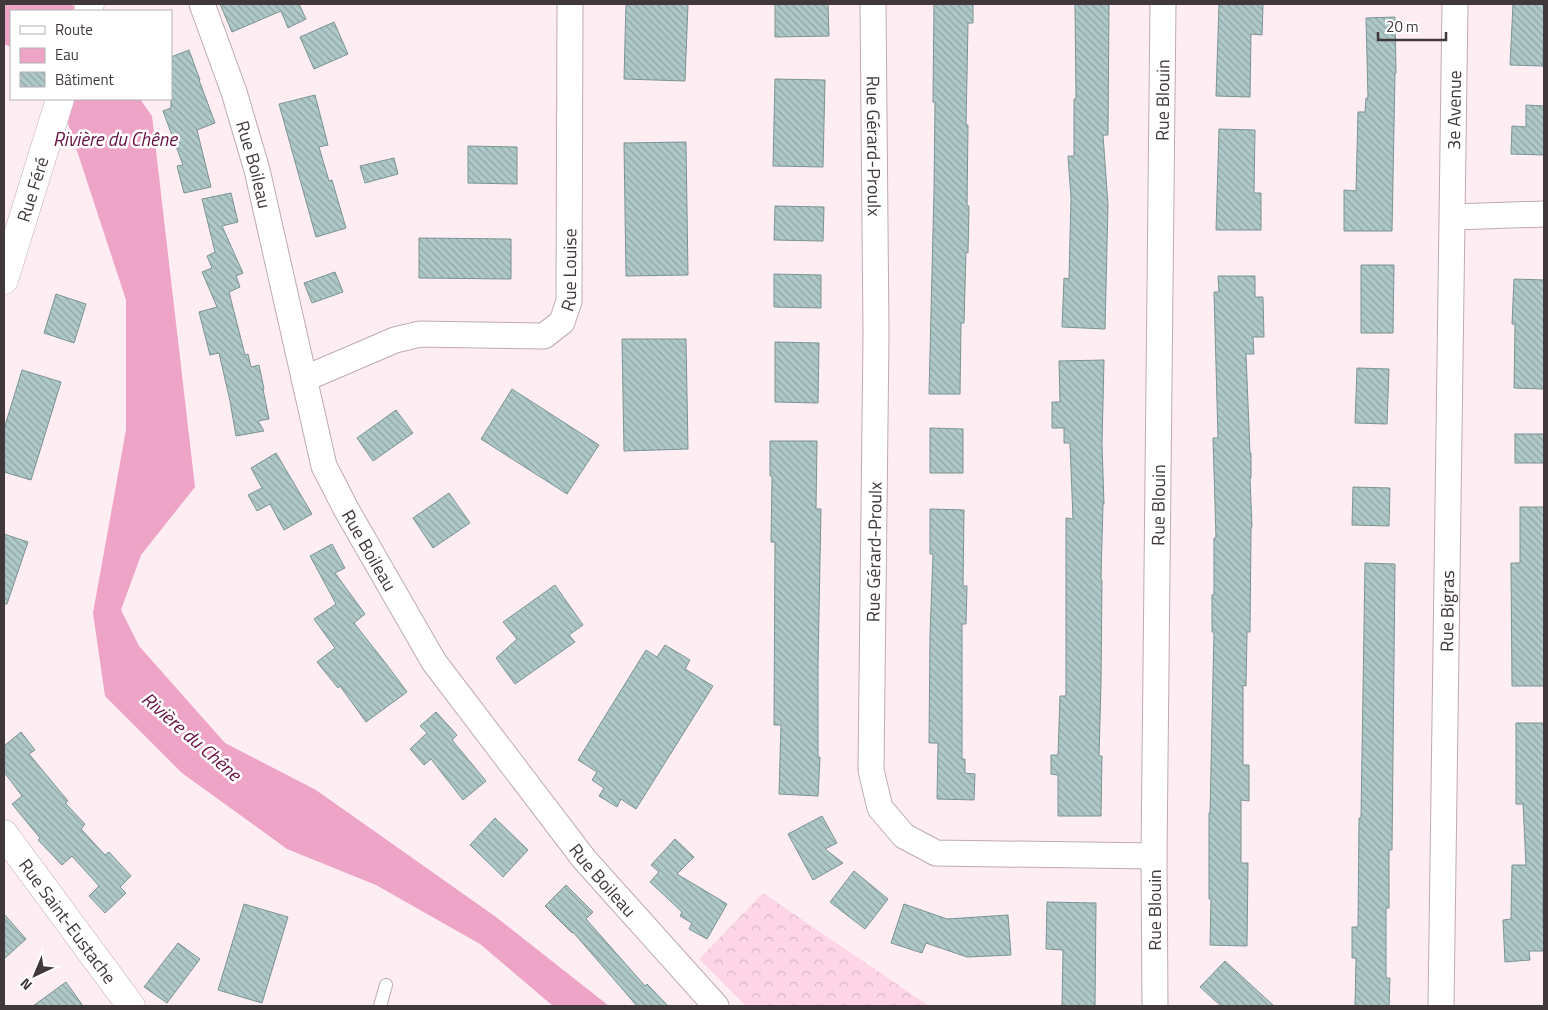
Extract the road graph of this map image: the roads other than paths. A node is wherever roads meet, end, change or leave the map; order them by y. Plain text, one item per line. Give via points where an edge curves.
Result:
1 (202, 4) edge
2 (570, 4) edge
3 (873, 4) edge
4 (1162, 4) edge
5 (1455, 4) edge
6 (60, 100) edge
7 (1544, 214) edge
8 (1453, 217) junction
9 (4, 280) edge
10 (304, 379) junction
11 (4, 834) edge
12 (1154, 856) junction
13 (386, 984) dead end
14 (131, 1006) edge
15 (380, 1006) edge
16 (716, 1006) edge
17 (1155, 1006) edge
18 (1441, 1006) edge

1 - 10 street, Rue Boileau via 234,92 257,170
2 - 10 street, Rue Louise via 569,301 562,322 544,336 420,334 395,340
3 - 12 street, Rue Gérard-Proulx via 876,335 871,770 880,808 904,836 936,853
4 - 12 street, Rue Blouin
5 - 8 street, 3e Avenue
6 - 9 street, Rue Féré
7 - 8 street
8 - 18 street, Rue Bigras
10 - 16 street, Rue Boileau via 324,466 434,662 584,858
11 - 14 street, Rue Saint-Eustache
12 - 17 street, Rue Blouin
13 - 15 lane

